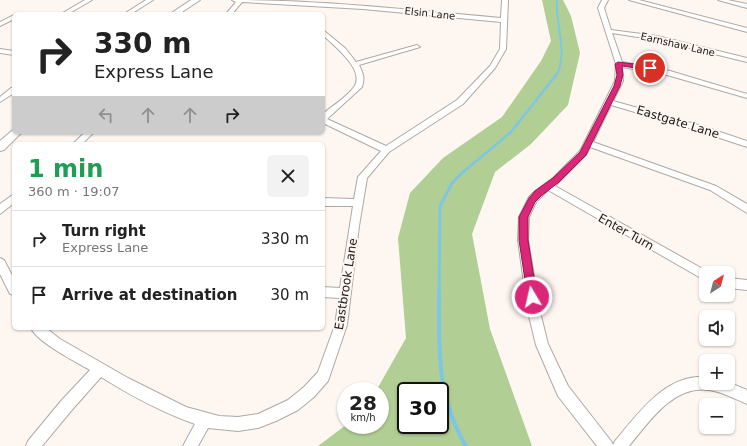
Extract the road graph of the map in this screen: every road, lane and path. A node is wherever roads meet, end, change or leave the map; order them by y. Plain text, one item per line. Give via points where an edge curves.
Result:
1 (89, 0) edge
2 (150, 0) edge
3 (196, 0) edge
4 (235, 0) edge
5 (241, 0) edge
6 (505, 0) edge
7 (605, 0) edge
8 (632, 0) edge
9 (721, 0) edge
10 (271, 1) edge
11 (739, 2) edge
12 (314, 4) junction
13 (747, 6) edge
14 (311, 11) dead end
15 (68, 12) edge
16 (130, 12) edge
17 (177, 12) edge
18 (231, 12) edge
19 (5, 15) dead end
20 (12, 16) edge
21 (12, 17) edge
22 (504, 20) junction
23 (0, 24) edge
24 (747, 30) edge
25 (608, 31) junction
26 (325, 34) edge
27 (418, 47) dead end
28 (0, 51) edge
29 (12, 53) edge
30 (747, 60) edge
31 (355, 64) junction
32 (618, 64) junction
33 (12, 91) edge
34 (747, 96) edge
35 (0, 100) edge
36 (609, 102) junction
37 (325, 117) edge
38 (325, 120) edge
39 (15, 134) edge
40 (88, 134) edge
41 (79, 142) edge
42 (589, 144) junction
43 (747, 144) edge
44 (0, 147) edge
45 (386, 150) junction
46 (548, 186) junction
47 (12, 200) edge
48 (325, 202) edge
49 (358, 203) junction
50 (747, 209) edge
51 (0, 210) edge
52 (0, 263) edge
53 (699, 272) edge
54 (735, 284) edge
55 (747, 285) edge
56 (12, 286) edge
57 (325, 292) edge
58 (346, 294) junction
59 (40, 330) edge
60 (100, 369) junction
61 (747, 397) edge
62 (205, 420) junction
63 (33, 446) edge
64 (190, 446) edge
65 (606, 446) edge
66 (620, 446) edge

1 - 15 street
2 - 16 street
3 - 17 street
4 - 5 street, Elsin Lane
5 - 10 street, Elsin Lane
5 - 18 street
6 - 22 street, Eastbrook Lane
7 - 25 street via 601,8
8 - 24 street
9 - 11 street
10 - 12 street, Elsin Lane
11 - 13 street
12 - 14 street
12 - 22 street, Elsin Lane
19 - 20 street
21 - 23 street
22 - 45 street, Eastbrook Lane via 501,54 489,71 460,102
25 - 30 street, Earnshaw Lane via 658,38
25 - 32 street
26 - 31 street
27 - 31 street
28 - 29 street
31 - 37 street via 362,76 359,86
32 - 34 street via 659,70
32 - 36 street via 619,81
33 - 35 street
36 - 42 street
36 - 43 street, Eastgate Lane
38 - 45 street
39 - 44 street
40 - 41 street
42 - 46 street
42 - 50 street via 713,188
45 - 49 street, Eastbrook Lane via 363,177
46 - 53 street, Enter Turn
46 - 65 street via 532,200 524,217 523,240 537,328 549,363 563,391
47 - 51 street
48 - 49 street
49 - 58 street, Eastbrook Lane
52 - 56 street
54 - 55 street
57 - 58 street
58 - 62 street, Eastbrook Lane via 341,325 323,376 309,392 293,405 258,421 238,424
59 - 60 street, Eastbrook Lane
60 - 62 street, Eastbrook Lane via 123,383
60 - 63 street
61 - 66 street via 705,383 690,384 677,389 656,404
62 - 64 street

